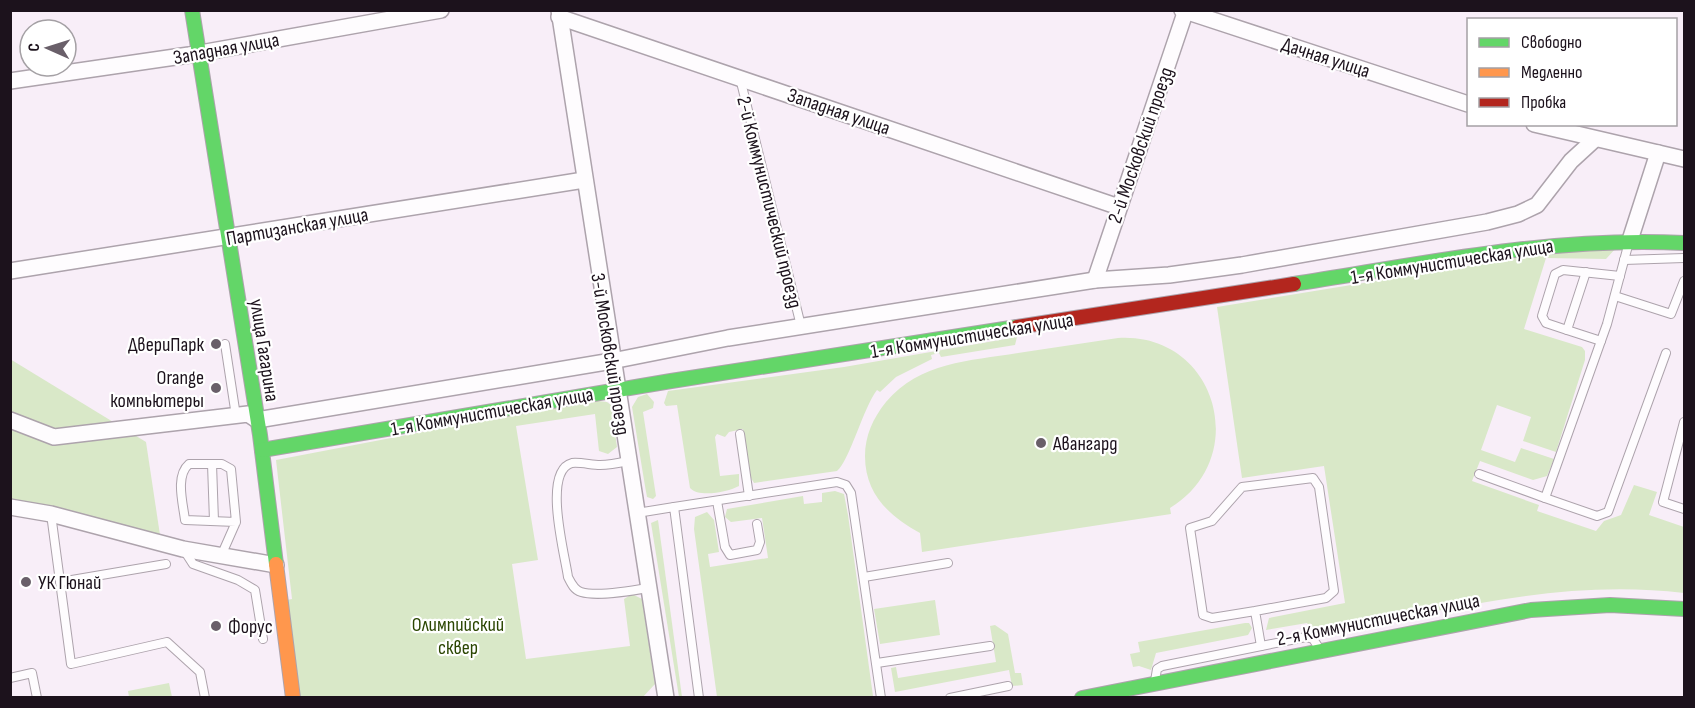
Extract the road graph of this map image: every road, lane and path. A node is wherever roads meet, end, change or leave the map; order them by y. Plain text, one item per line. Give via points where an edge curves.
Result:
1 (192, 10) edge
2 (441, 10) edge
3 (1185, 11) edge
4 (559, 14) edge
5 (198, 54) junction
6 (739, 77) junction
7 (10, 81) edge
8 (1467, 104) edge
9 (1542, 126) edge
10 (1595, 140) junction
11 (1658, 153) junction
12 (1684, 159) edge
13 (584, 180) junction
14 (1119, 207) junction
15 (229, 238) junction
16 (1630, 240) junction
17 (1684, 243) edge
18 (1684, 258) edge
19 (1624, 260) junction
20 (10, 271) edge
21 (1586, 272) junction
22 (1620, 276) junction
23 (1095, 280) junction
24 (1684, 280) edge
25 (1615, 296) junction
26 (801, 326) junction
27 (1567, 330) junction
28 (1601, 341) junction
29 (225, 344) dead end
30 (1666, 353) dead end
31 (612, 361) junction
32 (617, 390) junction
33 (236, 416) junction
34 (10, 420) edge
35 (257, 420) junction
36 (1684, 422) edge
37 (740, 434) dead end
38 (262, 450) junction
39 (628, 461) junction
40 (212, 464) junction
41 (1479, 474) dead end
42 (749, 496) junction
43 (1545, 498) junction
44 (717, 501) junction
45 (10, 507) edge
46 (674, 507) junction
47 (1684, 509) edge
48 (636, 513) junction
49 (51, 514) junction
50 (214, 521) junction
51 (236, 522) junction
52 (757, 524) dead end
53 (183, 549) junction
54 (221, 556) junction
55 (948, 563) dead end
56 (166, 564) dead end
57 (276, 565) junction
58 (864, 577) junction
59 (60, 582) junction
60 (648, 588) junction
61 (1684, 609) edge
62 (1255, 611) junction
63 (263, 639) dead end
64 (990, 646) dead end
65 (1262, 646) junction
66 (1325, 654) junction
67 (877, 663) junction
68 (10, 678) edge
69 (1155, 683) junction
70 (1008, 686) dead end
71 (1185, 688) dead end
72 (990, 690) junction
73 (37, 698) edge
74 (205, 698) edge
75 (293, 698) edge
76 (666, 698) edge
77 (699, 698) edge
78 (882, 698) edge
79 (950, 698) edge
80 (997, 698) edge
81 (1082, 698) edge

1 - 5 street, улица Гагарина
2 - 5 street, Западная улица
3 - 8 street, Дачная улица
3 - 14 street, 2-й Московский проезд
4 - 6 street, Западная улица
4 - 13 street, 3-й Московский проезд
5 - 7 street, Западная улица
5 - 15 street, улица Гагарина
6 - 14 street, Западная улица
6 - 26 lane, 2-й Коммунистический проезд
9 - 10 street
10 - 11 street
10 - 23 street via 1572,161 1541,202 1518,214 1242,265
11 - 12 street
11 - 16 street
13 - 15 street, Партизанская улица
13 - 31 street, 3-й Московский проезд
14 - 23 street, 2-й Московский проезд
15 - 20 street, Партизанская улица
15 - 35 street, улица Гагарина
16 - 17 street, 1-я Коммунистическая улица
16 - 19 lane
16 - 32 street, 1-я Коммунистическая улица via 1533,247
18 - 19 lane
19 - 22 lane
21 - 22 lane
21 - 27 lane
21 - 27 lane via 1563,270 1554,277 1542,319
22 - 25 lane
23 - 26 street
24 - 25 lane via 1671,314
25 - 28 lane
26 - 31 street
27 - 28 lane
28 - 43 lane
29 - 33 lane
30 - 43 lane via 1608,512 1596,516
31 - 32 street, 3-й Московский проезд
31 - 35 street
32 - 38 street, 1-я Коммунистическая улица
32 - 39 street, 3-й Московский проезд
33 - 34 street via 54,437
33 - 35 street via 248,414
35 - 38 street, улица Гагарина
36 - 47 lane via 1663,502
37 - 42 lane
38 - 57 street, улица Гагарина
39 - 48 street, 3-й Московский проезд
39 - 60 lane via 571,464 556,482 568,577 581,592
40 - 50 lane
40 - 50 lane via 189,464 181,479 185,520
40 - 51 lane via 231,469
41 - 43 lane
42 - 44 lane
42 - 58 lane via 844,483 851,493
44 - 46 lane
44 - 52 lane via 724,548 730,555 757,550
45 - 49 street
46 - 48 lane
46 - 77 lane
48 - 60 street, 3-й Московский проезд
49 - 53 street
49 - 59 lane
50 - 51 lane
51 - 54 lane
53 - 54 street
53 - 63 lane via 193,564 255,590
54 - 57 street
55 - 58 lane
56 - 59 lane
57 - 75 street, улица Гагарина
58 - 67 lane
59 - 74 lane via 71,664 167,642 200,672
60 - 76 street, 3-й Московский проезд
61 - 66 street, 2-я Коммунистическая улица via 1624,605 1543,608
62 - 62 lane via 1204,617 1190,528 1212,521 1242,487 1313,478 1319,487 1334,591 1326,598
62 - 65 lane
64 - 67 lane
65 - 66 lane via 1308,637
65 - 69 lane via 1161,666
66 - 69 street, 2-я Коммунистическая улица
66 - 71 lane
67 - 78 lane
68 - 73 lane via 32,673
69 - 81 street, 2-я Коммунистическая улица
70 - 72 lane
72 - 79 lane
72 - 80 lane

